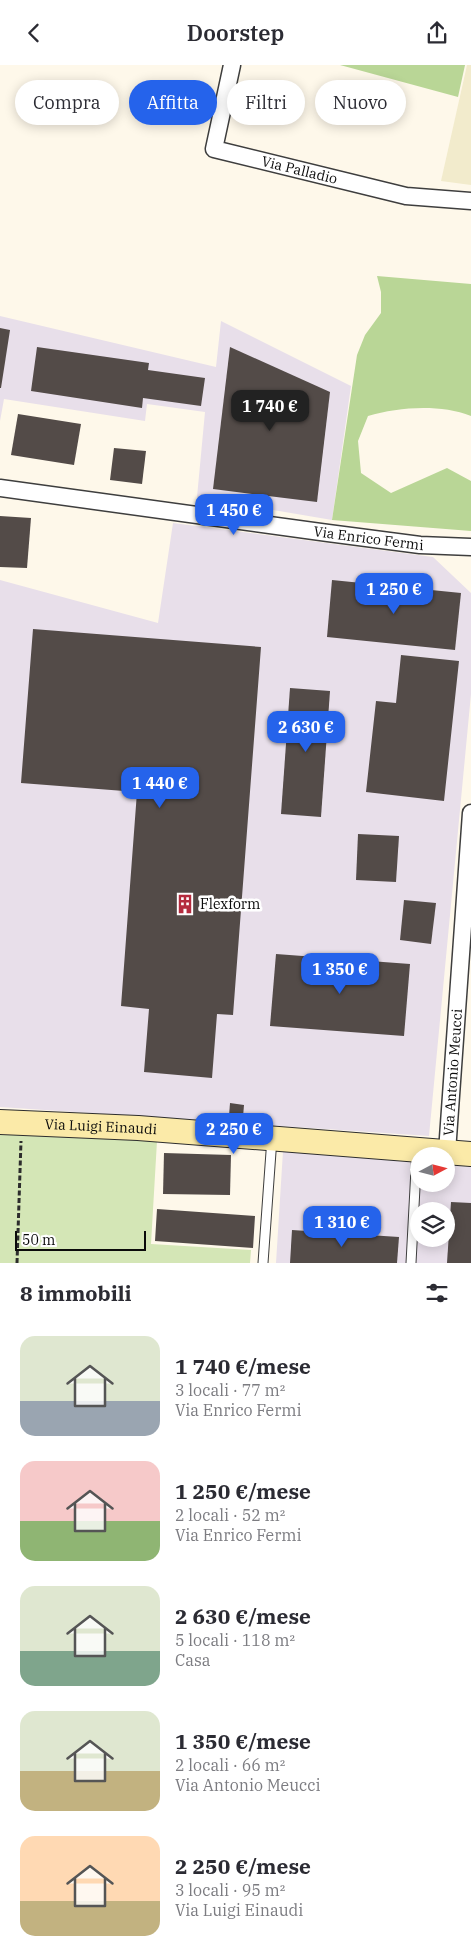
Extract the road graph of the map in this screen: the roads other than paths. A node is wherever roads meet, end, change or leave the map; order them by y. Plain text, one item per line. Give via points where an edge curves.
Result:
1 (232, 65) edge
2 (471, 201) edge
3 (0, 488) edge
4 (471, 547) edge
5 (471, 813) edge
6 (11, 1122) edge
7 (272, 1138) junction
8 (447, 1147) edge
9 (410, 1148) edge
10 (455, 1153) edge
11 (471, 1154) edge
12 (414, 1193) edge
13 (263, 1263) edge
14 (410, 1263) edge

1 - 2 street, Via Palladio via 214,149 406,196
3 - 4 street, Via Enrico Fermi via 420,545
5 - 8 street, Via Antonio Meucci
6 - 7 street, Via Luigi Einaudi
7 - 9 street, Via Luigi Einaudi
7 - 13 lane
10 - 11 street, Via Luigi Einaudi
12 - 14 lane

